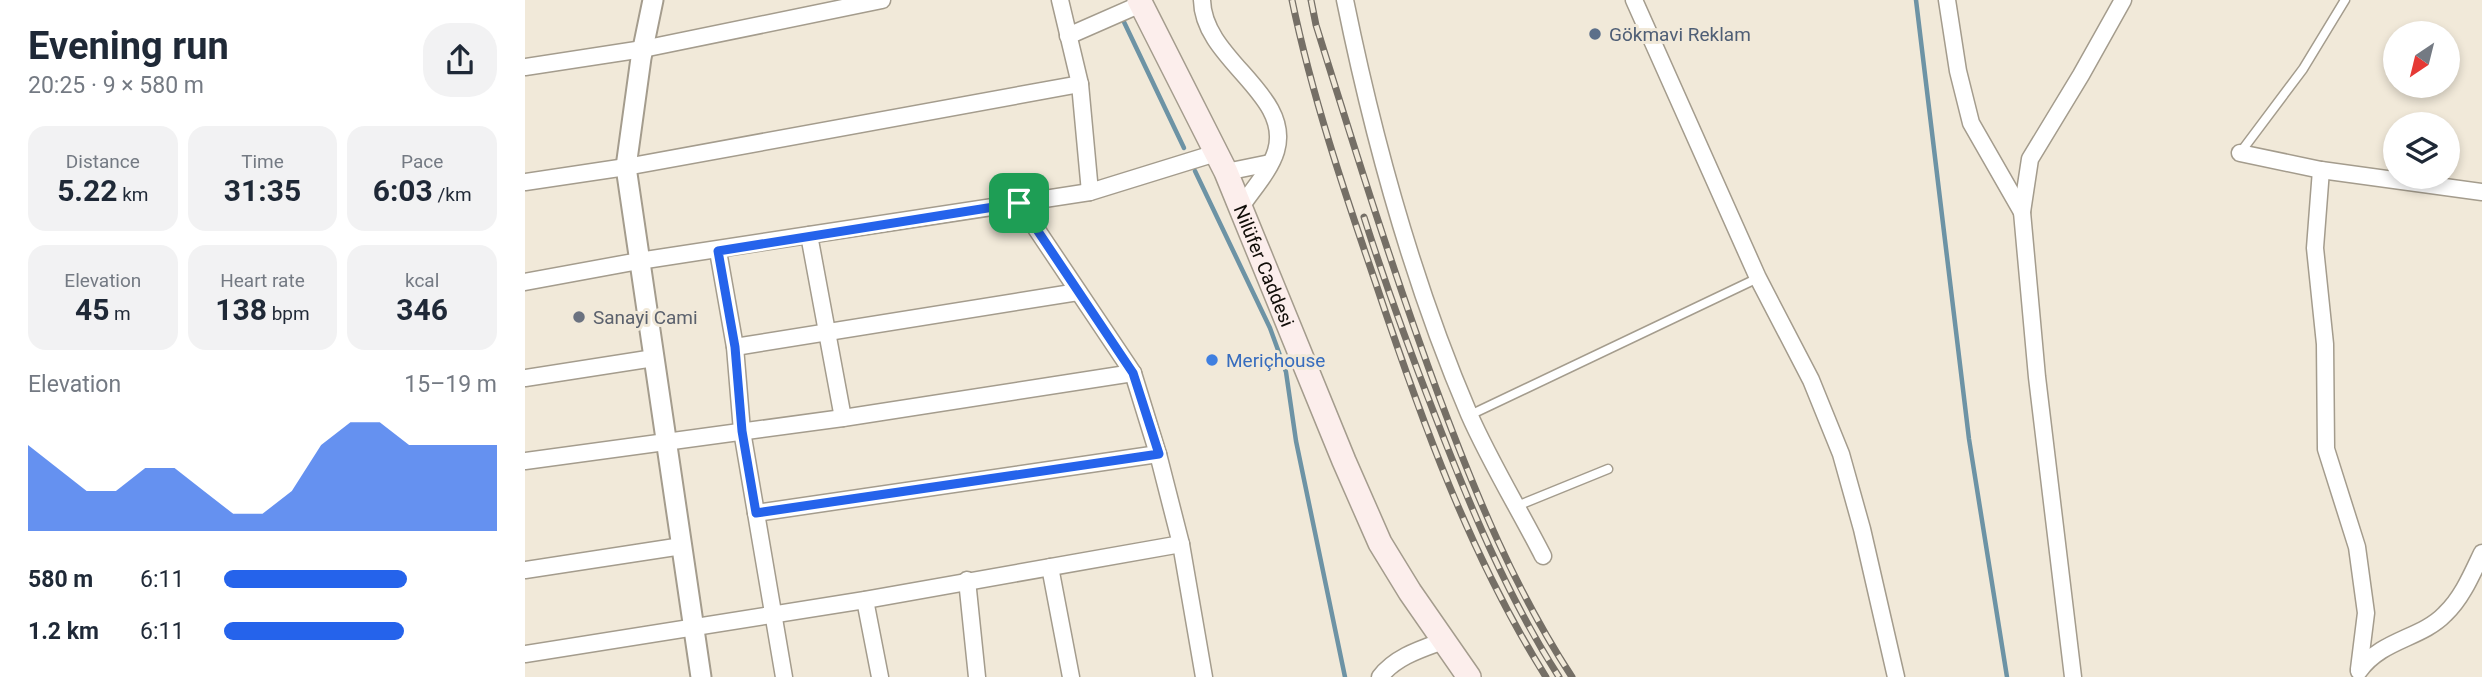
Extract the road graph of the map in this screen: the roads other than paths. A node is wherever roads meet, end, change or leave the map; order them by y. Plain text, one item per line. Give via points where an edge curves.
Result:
1 (653, 0) edge
2 (882, 0) edge
3 (1060, 0) edge
4 (1202, 0) edge
5 (1345, 0) edge
6 (1634, 0) edge
7 (1947, 0) edge
8 (2123, 0) edge
9 (2346, 0) edge
10 (1140, 2) edge
11 (1068, 36) junction
12 (643, 49) junction
13 (525, 67) edge
14 (1080, 84) junction
15 (2240, 153) joint
16 (1221, 162) junction
17 (1270, 163) junction
18 (626, 167) junction
19 (2321, 170) junction
20 (525, 182) edge
21 (1090, 192) junction
22 (2482, 192) edge
23 (1019, 203) junction
24 (1241, 207) junction
25 (2022, 212) junction
26 (809, 235) junction
27 (718, 251) junction
28 (639, 261) junction
29 (1758, 278) junction
30 (525, 282) edge
31 (1077, 292) junction
32 (828, 333) junction
33 (735, 347) junction
34 (654, 358) junction
35 (1133, 373) junction
36 (525, 378) edge
37 (1470, 415) junction
38 (843, 418) junction
39 (742, 431) junction
40 (667, 442) junction
41 (1159, 454) junction
42 (525, 461) edge
43 (1608, 470) dead end
44 (1517, 506) junction
45 (756, 513) junction
46 (1181, 544) junction
47 (682, 546) junction
48 (2482, 553) edge
49 (1543, 556) dead end
50 (1050, 567) junction
51 (525, 570) edge
52 (967, 580) junction
53 (865, 600) junction
54 (773, 614) junction
55 (693, 627) junction
56 (1443, 640) junction
57 (525, 654) edge
58 (2358, 673) edge
59 (701, 677) edge
60 (784, 677) edge
61 (880, 677) edge
62 (977, 677) edge
63 (1071, 677) edge
64 (1204, 677) edge
65 (1380, 677) edge
66 (1469, 677) edge
67 (1896, 677) edge
68 (2073, 677) edge

1 - 12 street
2 - 12 street
3 - 11 street
4 - 17 street via 1202,13 1221,50 1260,92 1276,123 1276,152
5 - 37 street via 1363,86 1411,262
6 - 29 street
7 - 25 street via 1971,123
8 - 25 street via 2030,159
9 - 15 lane
10 - 11 street
10 - 16 main road, Nilüfer Caddesi
11 - 14 street
12 - 13 street
12 - 18 street
14 - 18 street
14 - 21 street
15 - 19 street
16 - 17 street
16 - 21 street
16 - 24 main road, Nilüfer Caddesi
17 - 24 street
18 - 20 street
18 - 28 street
19 - 22 street
19 - 58 street via 2315,248 2325,344 2326,449 2357,547 2366,613
21 - 23 street
23 - 26 street
23 - 31 street
24 - 56 main road, Nilüfer Caddesi via 1380,543
25 - 68 street
26 - 27 street
26 - 32 street
27 - 28 street
27 - 33 street
28 - 30 street
28 - 34 street
29 - 37 lane
29 - 67 street via 1811,380 1841,454
31 - 32 street
31 - 35 street
32 - 33 street
32 - 38 street
33 - 39 street
34 - 36 street
34 - 40 street
35 - 38 street
35 - 41 street
37 - 44 street
38 - 39 street
39 - 40 street
39 - 45 street
40 - 42 street
40 - 47 street
41 - 45 street
41 - 46 street
43 - 44 lane
44 - 49 street
45 - 54 street
46 - 50 street
46 - 64 street
47 - 51 street
47 - 55 street
48 - 58 street via 2463,591 2444,615 2383,648
50 - 52 street
50 - 63 street
52 - 53 street
52 - 62 street
53 - 54 street
53 - 61 street
54 - 55 street
54 - 60 street
55 - 57 street
55 - 59 street
56 - 65 street via 1388,666
56 - 66 main road, Nilüfer Caddesi

